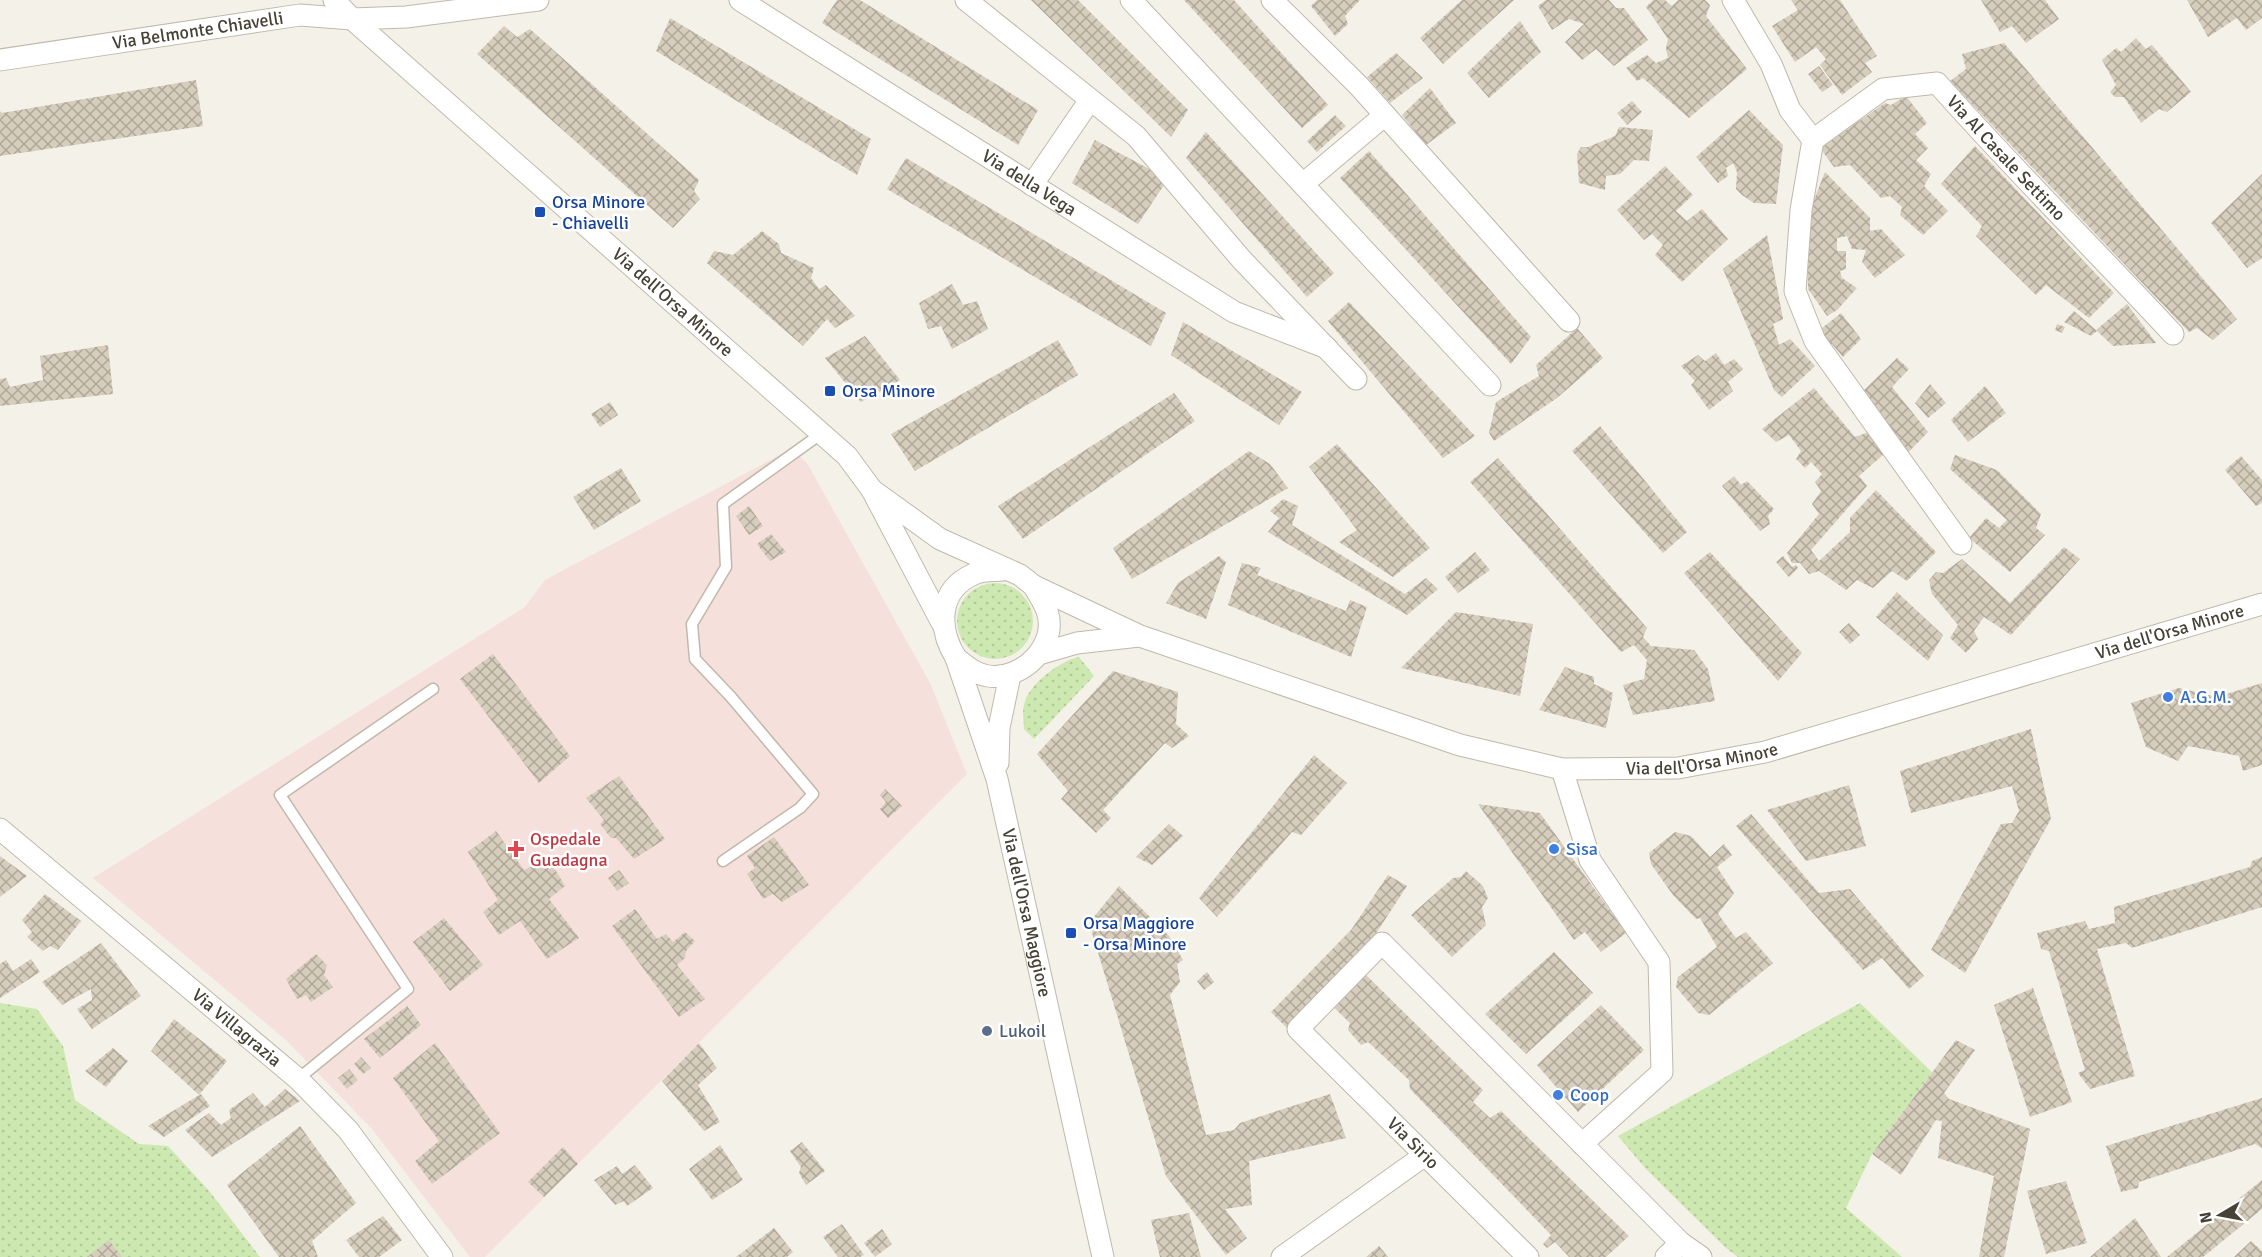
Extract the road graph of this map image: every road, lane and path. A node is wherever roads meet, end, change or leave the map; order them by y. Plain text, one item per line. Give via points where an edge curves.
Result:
1 (334, 0) edge
2 (538, 0) edge
3 (740, 0) edge
4 (966, 0) edge
5 (1131, 0) edge
6 (1272, 0) edge
7 (1733, 0) edge
8 (352, 19) junction
9 (0, 60) edge
10 (1090, 99) junction
11 (1385, 115) junction
12 (1813, 140) junction
13 (1303, 184) junction
14 (1032, 185) junction
15 (1569, 321) dead end
16 (2173, 334) dead end
17 (1327, 348) junction
18 (1356, 379) dead end
19 (1490, 385) dead end
20 (822, 433) junction
21 (872, 490) junction
22 (1961, 544) dead end
23 (1003, 570) junction
24 (1034, 586) junction
25 (2262, 604) edge
26 (942, 623) junction
27 (1140, 636) junction
28 (1039, 654) junction
29 (956, 658) junction
30 (1010, 675) junction
31 (433, 689) dead end
32 (1562, 769) junction
33 (997, 779) junction
34 (0, 829) edge
35 (723, 861) dead end
36 (298, 1079) junction
37 (1582, 1144) junction
38 (1425, 1155) junction
39 (1673, 1250) edge
40 (442, 1257) edge
41 (1103, 1257) edge
42 (1282, 1257) edge
43 (1528, 1257) edge
44 (1701, 1257) edge

1 - 8 street, Via dell'Orsa Minore
2 - 8 street, Via Belmonte Chiavelli via 406,17
3 - 14 street, Via della Vega
4 - 10 street
5 - 13 street
6 - 11 street
7 - 12 street via 1771,64 1790,110
8 - 9 street, Via Belmonte Chiavelli via 300,15
8 - 20 street, Via dell'Orsa Minore
10 - 14 street
10 - 17 street via 1136,136 1242,260
11 - 13 street
11 - 15 street
12 - 16 street, Via Al Casale Settimo via 1883,89 1937,83
12 - 22 street via 1801,210 1795,291 1815,341
13 - 19 street
14 - 17 street, Via della Vega via 1234,312
17 - 18 street
20 - 21 street, Via dell'Orsa Minore
20 - 35 lane via 723,504 726,567 692,624 695,659 813,794 800,808
21 - 23 street via 940,539
21 - 26 street
23 - 24 street via 1020,575
23 - 26 street via 975,573 957,586 943,612
24 - 27 street, Via dell'Orsa Minore
24 - 28 street via 1048,612 1047,636
25 - 32 street, Via dell'Orsa Minore via 1765,752 1678,768
26 - 29 street via 945,642
27 - 28 street via 1077,643
27 - 32 street, Via dell'Orsa Minore via 1460,745
28 - 30 street via 1029,665
29 - 30 street via 974,672
29 - 33 street
30 - 33 street via 999,728
31 - 36 lane via 280,795 408,989
32 - 37 street via 1590,860 1659,962 1662,1072
33 - 41 street, Via dell'Orsa Maggiore
34 - 36 street, Via Villagrazia
36 - 40 street, Via Villagrazia via 348,1130
37 - 38 street, Via Sirio via 1382,943 1298,1029
37 - 39 street
38 - 42 street
38 - 43 street, Via Sirio
39 - 44 street

